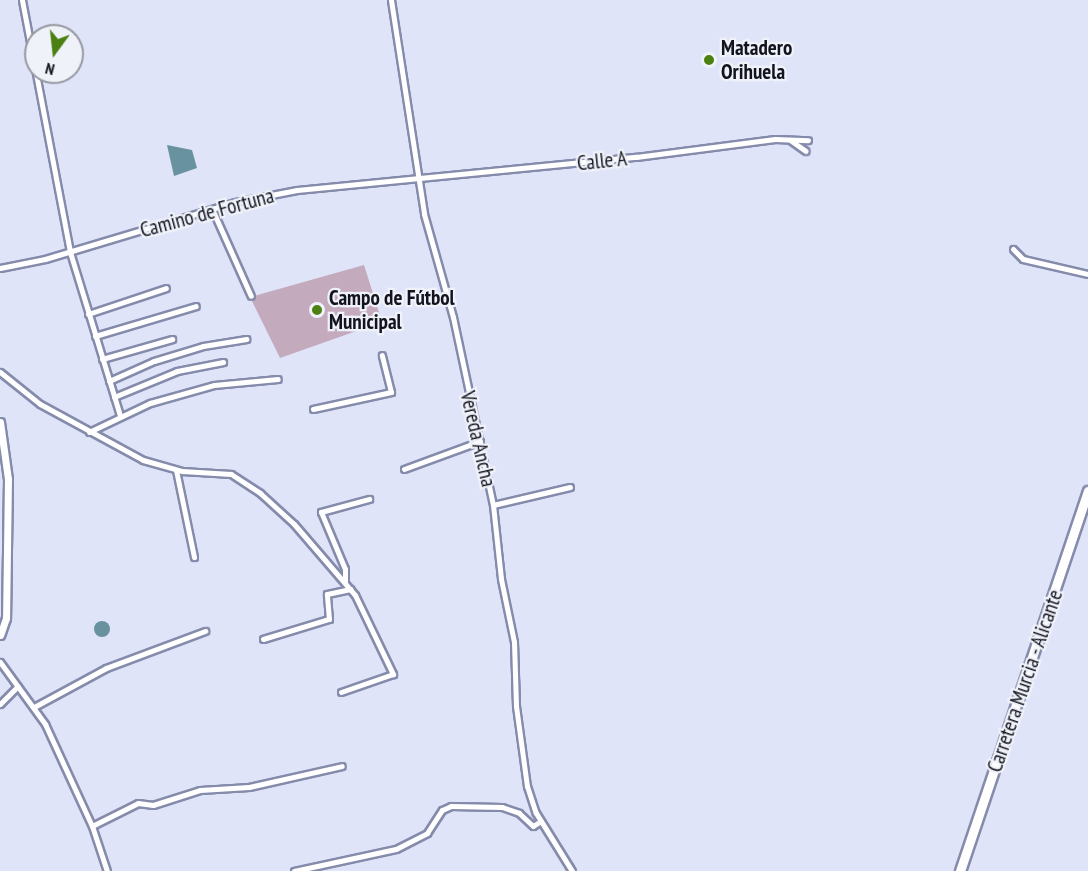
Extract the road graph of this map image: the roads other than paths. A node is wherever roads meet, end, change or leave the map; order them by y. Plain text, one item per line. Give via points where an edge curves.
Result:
1 (22, 0) edge
2 (391, 0) edge
3 (785, 139) junction
4 (808, 140) dead end
5 (806, 151) dead end
6 (418, 179) junction
7 (212, 209) junction
8 (1013, 249) dead end
9 (70, 252) junction
10 (0, 268) edge
11 (1088, 274) edge
12 (166, 288) dead end
13 (251, 296) dead end
14 (196, 306) dead end
15 (88, 314) junction
16 (95, 336) junction
17 (172, 339) dead end
18 (246, 339) dead end
19 (381, 355) dead end
20 (102, 359) junction
21 (223, 362) dead end
22 (0, 372) edge
23 (278, 379) dead end
24 (109, 381) junction
25 (114, 397) junction
26 (312, 409) dead end
27 (120, 416) junction
28 (0, 422) edge
29 (89, 432) junction
30 (480, 441) junction
31 (404, 469) dead end
32 (176, 470) junction
33 (570, 487) dead end
34 (1088, 491) edge
35 (369, 499) dead end
36 (493, 505) junction
37 (3, 506) edge
38 (194, 557) dead end
39 (3, 562) edge
40 (345, 583) junction
41 (350, 589) junction
42 (205, 631) dead end
43 (0, 635) edge
44 (263, 639) dead end
45 (0, 662) edge
46 (18, 686) junction
47 (342, 692) dead end
48 (0, 704) edge
49 (34, 707) junction
50 (342, 766) dead end
51 (541, 821) junction
52 (92, 826) junction
53 (107, 871) edge
54 (294, 871) edge
55 (572, 871) edge
56 (960, 871) edge

1 - 9 street
2 - 6 street, Vereda Ancha
3 - 4 street, Calle A
3 - 5 street
3 - 6 street, Calle A
6 - 7 street, Camino de Fortuna via 297,190
6 - 30 street, Vereda Ancha
7 - 9 street, Camino de Fortuna
7 - 13 street
8 - 11 street via 1023,259
9 - 10 street, Camino de Fortuna
9 - 15 street
12 - 15 street
14 - 16 street
15 - 16 street
16 - 20 street
17 - 20 street
18 - 24 street via 164,358
19 - 26 street via 391,392
20 - 24 street
21 - 25 street via 177,371
22 - 29 street via 40,404
23 - 27 street via 214,385
24 - 25 street
25 - 27 street
27 - 29 street
28 - 37 street via 7,463
29 - 32 street via 143,460
30 - 31 street
30 - 36 street, Vereda Ancha
32 - 38 street
32 - 40 street via 231,474 260,493 294,524
33 - 36 street
34 - 56 highway, Carretera Murcia - Alicante
35 - 40 street via 321,512 345,569
36 - 51 street, Vereda Ancha via 501,579 514,642 521,747 530,797
37 - 39 street
39 - 43 street via 6,618
40 - 41 street
41 - 44 street via 327,594 329,619
41 - 47 street via 393,674
42 - 49 street via 106,668
45 - 46 street
46 - 48 street
46 - 49 street
49 - 52 street
50 - 52 street via 249,787 200,790 153,805 138,803
51 - 54 street via 533,826 519,813 502,807 451,807 439,814 427,833 396,849
51 - 55 street, Vereda Ancha
52 - 53 street

